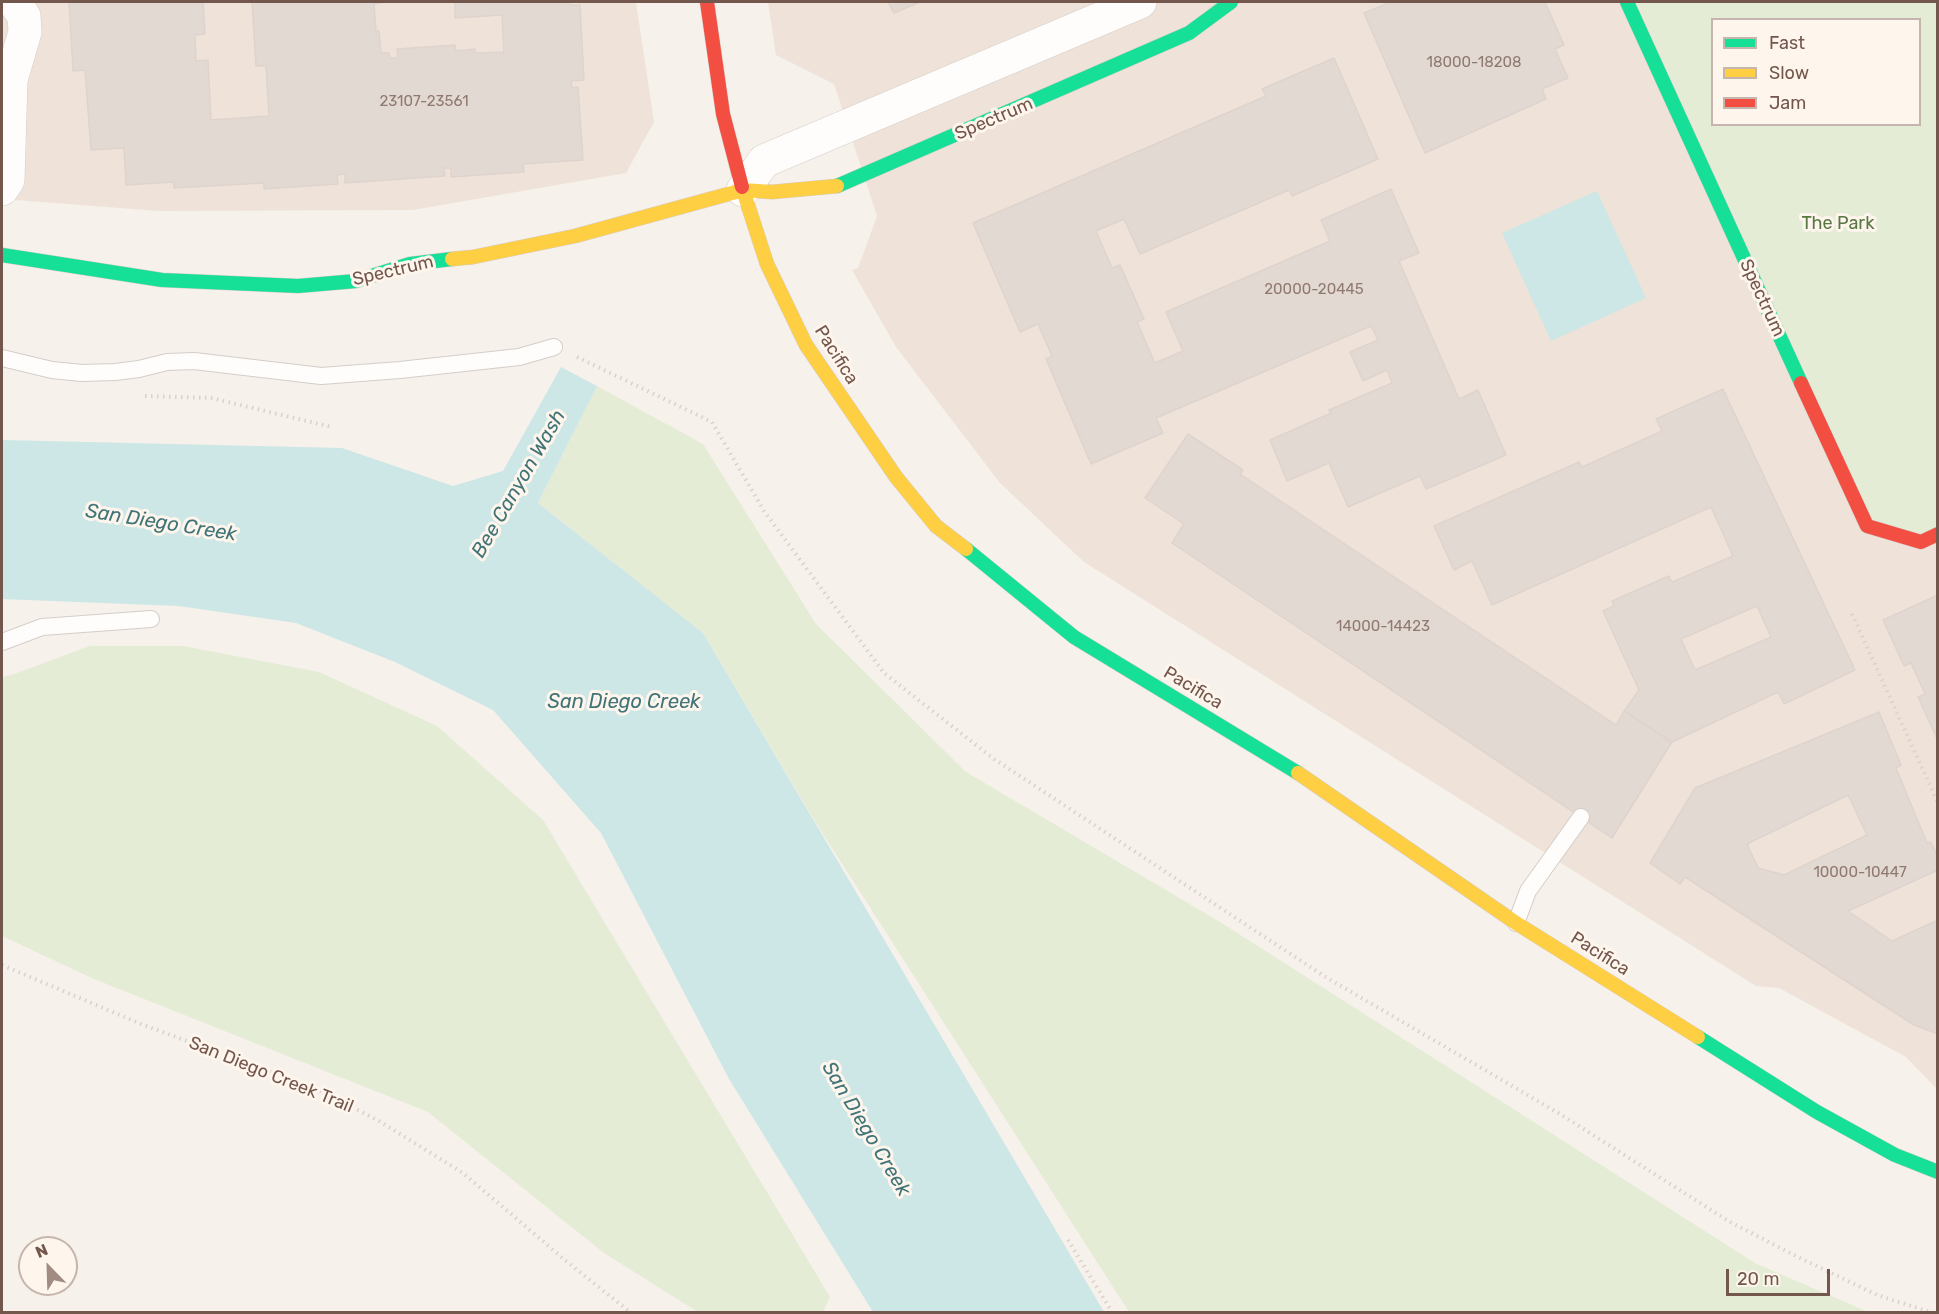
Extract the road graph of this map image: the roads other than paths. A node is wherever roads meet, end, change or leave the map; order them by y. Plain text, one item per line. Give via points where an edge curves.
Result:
1 (14, 2) edge
2 (707, 2) edge
3 (1140, 2) edge
4 (1231, 2) edge
5 (1627, 2) edge
6 (2, 189) edge
7 (743, 190) junction
8 (2, 255) edge
9 (554, 347) road end
10 (2, 358) edge
11 (1938, 534) edge
12 (151, 619) dead end
13 (2, 642) edge
14 (1581, 817) dead end
15 (1516, 923) junction
16 (1938, 1172) edge

1 - 6 street via 24,16 25,32 11,80 8,180
2 - 7 street, Pacifica via 723,114
3 - 7 street via 764,161
4 - 7 street, Spectrum via 1189,33 834,187
5 - 11 street, Spectrum via 1867,526 1921,542
7 - 8 street, Spectrum via 575,236 473,257 410,264 356,281 298,286 162,280
7 - 15 street, Pacifica via 767,264 806,345 896,477 936,526 1074,637 1299,774
9 - 10 lane via 519,357 321,376 194,361 82,374
12 - 13 lane via 42,627
14 - 15 lane via 1528,891
15 - 16 street, Pacifica via 1817,1112 1895,1155

